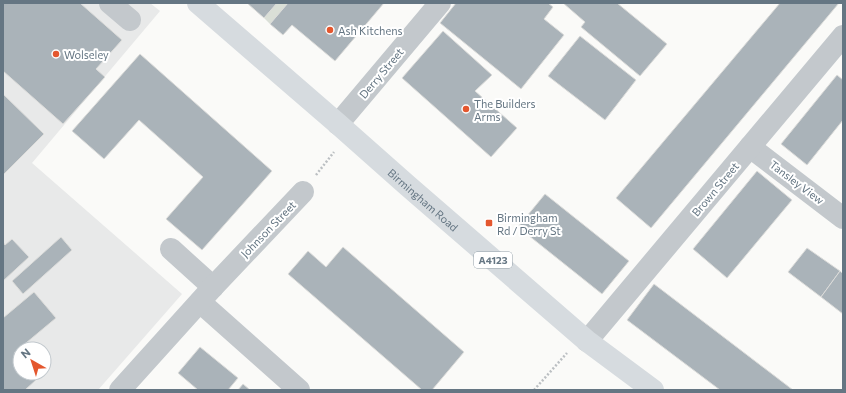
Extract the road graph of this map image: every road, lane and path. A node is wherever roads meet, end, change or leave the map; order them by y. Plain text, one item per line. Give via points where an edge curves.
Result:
1 (110, 3) edge
2 (198, 3) edge
3 (440, 3) edge
4 (130, 20) dead end
5 (843, 36) edge
6 (338, 124) junction
7 (750, 147) junction
8 (334, 152) dead end
9 (303, 192) joint
10 (843, 218) edge
11 (171, 249) dead end
12 (206, 295) junction
13 (578, 346) junction
14 (120, 390) edge
15 (299, 390) edge
16 (534, 390) edge
17 (653, 390) edge

1 - 4 street
2 - 6 highway, Birmingham Road / A4123
3 - 6 street, Derry Street
5 - 7 street, Brown Street
6 - 13 highway, Birmingham Road / A4123
7 - 10 street, Tansley View
7 - 13 street, Brown Street
8 - 9 path, Johnson Street
9 - 12 street, Johnson Street
11 - 12 street
12 - 14 street, Johnson Street
12 - 15 street
13 - 16 path
13 - 17 highway, Birmingham Road / A4123

